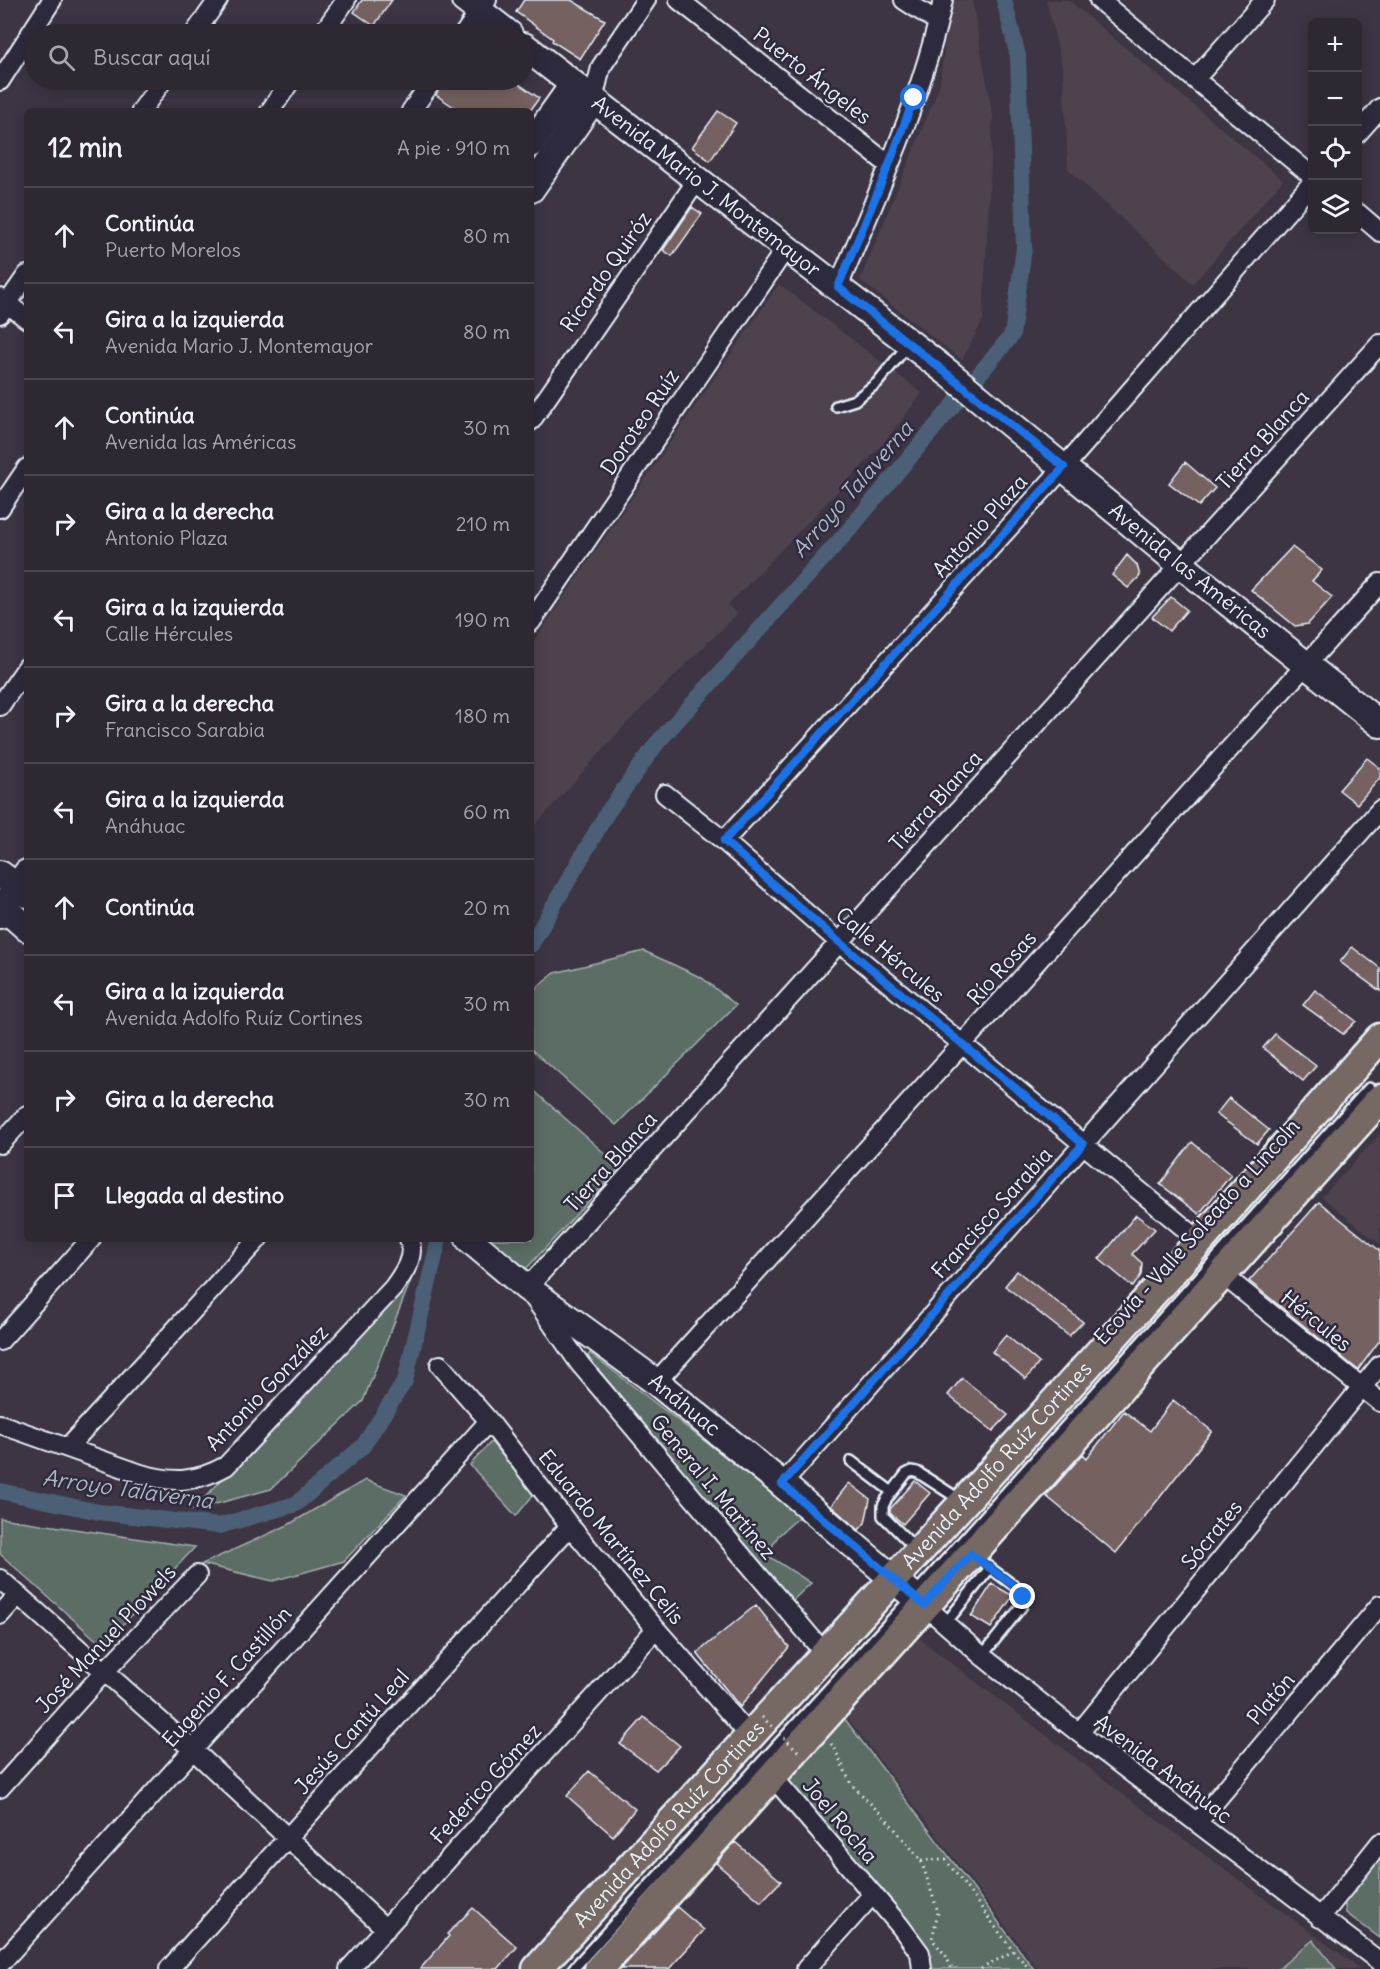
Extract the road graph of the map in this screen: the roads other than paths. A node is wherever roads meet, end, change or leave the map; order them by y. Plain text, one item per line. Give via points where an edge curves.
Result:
1 (52, 0) edge
2 (218, 0) edge
3 (346, 0) edge
4 (646, 0) edge
5 (679, 0) edge
6 (904, 0) edge
7 (943, 0) edge
8 (1099, 0) edge
9 (1265, 0) edge
10 (477, 4) edge
11 (938, 22) junction
12 (37, 24) edge
13 (201, 24) edge
14 (329, 24) edge
15 (468, 24) edge
16 (498, 24) edge
17 (24, 44) edge
18 (534, 54) edge
19 (1195, 79) junction
20 (0, 81) edge
21 (156, 90) edge
22 (284, 90) edge
23 (426, 90) edge
24 (583, 92) junction
25 (143, 108) edge
26 (272, 108) edge
27 (413, 108) edge
28 (1380, 108) edge
29 (1362, 128) edge
30 (534, 141) edge
31 (889, 165) junction
32 (1308, 173) edge
33 (698, 179) junction
34 (534, 183) edge
35 (1308, 188) edge
36 (1362, 216) edge
37 (1380, 232) edge
38 (786, 248) junction
39 (24, 279) edge
40 (838, 287) junction
41 (2, 305) edge
42 (24, 317) edge
43 (910, 342) junction
44 (1380, 344) edge
45 (836, 406) dead end
46 (995, 411) joint
47 (534, 417) edge
48 (1064, 467) junction
49 (24, 472) edge
50 (0, 508) edge
51 (1180, 564) junction
52 (1380, 583) edge
53 (534, 618) edge
54 (1306, 665) junction
55 (24, 671) edge
56 (0, 706) edge
57 (1380, 724) edge
58 (665, 794) dead end
59 (1380, 810) edge
60 (724, 841) junction
61 (839, 942) junction
62 (1380, 1038) edge
63 (963, 1045) junction
64 (1375, 1093) edge
65 (24, 1118) edge
66 (0, 1144) edge
67 (1083, 1144) junction
68 (1200, 1241) junction
69 (88, 1242) edge
70 (255, 1242) edge
71 (411, 1242) edge
72 (473, 1242) edge
73 (1223, 1275) junction
74 (527, 1288) junction
75 (0, 1341) edge
76 (440, 1365) dead end
77 (1380, 1365) edge
78 (656, 1382) junction
79 (1362, 1388) junction
80 (1380, 1402) edge
81 (489, 1421) junction
82 (0, 1424) edge
83 (68, 1448) junction
84 (851, 1461) dead end
85 (782, 1484) junction
86 (892, 1491) junction
87 (964, 1503) junction
88 (570, 1526) junction
89 (919, 1552) junction
90 (981, 1561) junction
91 (197, 1575) dead end
92 (0, 1579) edge
93 (18, 1595) junction
94 (912, 1595) junction
95 (1380, 1605) edge
96 (0, 1615) edge
97 (656, 1629) junction
98 (825, 1654) junction
99 (982, 1656) junction
100 (104, 1672) junction
101 (756, 1726) junction
102 (1079, 1733) junction
103 (192, 1749) junction
104 (773, 1777) junction
105 (0, 1788) edge
106 (1197, 1823) junction
107 (286, 1839) junction
108 (1380, 1843) edge
109 (873, 1894) junction
110 (1320, 1918) junction
111 (386, 1929) junction
112 (1380, 1962) edge
113 (0, 1964) edge
114 (169, 1969) edge
115 (350, 1969) edge
116 (537, 1969) edge
117 (573, 1969) edge
118 (599, 1969) edge
119 (806, 1969) edge
120 (922, 1969) edge

1 - 12 street
2 - 13 street
3 - 14 street
4 - 24 street
5 - 31 street, Puerto Ángeles
6 - 11 street
7 - 11 street
8 - 19 street
9 - 19 street
10 - 15 street
10 - 16 main road
11 - 31 street
17 - 20 street
18 - 24 main road, Avenida Mario J. Montemayor
19 - 32 street
21 - 25 street
22 - 26 street
23 - 27 street
24 - 30 main road
24 - 33 main road, Avenida Mario J. Montemayor
24 - 34 main road
28 - 29 street
31 - 40 street
33 - 38 main road, Avenida Mario J. Montemayor
33 - 47 street, Ricardo Quiróz
35 - 48 street, Antonio Plaza
36 - 37 street
38 - 40 main road, Avenida Mario J. Montemayor
38 - 53 street, Doroteo Ruíz
39 - 41 street
40 - 43 main road, Avenida Mario J. Montemayor
41 - 42 street
43 - 45 lane via 877,383 855,400
43 - 46 main road, Avenida Mario J. Montemayor
44 - 51 street, Tierra Blanca
46 - 48 main road, Avenida las Américas
48 - 51 main road, Avenida las Américas
48 - 60 street, Antonio Plaza
49 - 50 street
51 - 54 main road, Avenida las Américas
51 - 61 street, Tierra Blanca
52 - 54 street, Río Rosas
54 - 57 main road, Avenida las Américas
54 - 63 street, Río Rosas
55 - 56 street
58 - 60 street, Calle Hércules
59 - 67 street, Francisco Sarabia
60 - 61 street, Calle Hércules
61 - 63 street, Calle Hércules
61 - 74 street, Tierra Blanca
62 - 68 main road, Avenida Adolfo Ruíz Cortines
63 - 67 street, Calle Hércules
63 - 78 street, Río Rosas
64 - 73 main road, Avenida Adolfo Ruíz Cortines
64 - 94 lane
65 - 66 street
67 - 68 street, Calle Hércules
67 - 85 street, Francisco Sarabia
68 - 87 main road, Avenida Adolfo Ruíz Cortines
69 - 75 street
70 - 83 street
71 - 83 street, Antonio González via 404,1272 393,1287 226,1466 201,1478 163,1480
72 - 74 main road, Anáhuac
73 - 79 street, Hércules
73 - 90 main road, Avenida Adolfo Ruíz Cortines
74 - 78 main road, Anáhuac
74 - 98 street, General I. Martínez via 580,1364
76 - 81 street, Eduardo Martínez Celis
77 - 79 street, Sócrates
78 - 85 main road, Anáhuac
79 - 80 street, Hércules
79 - 102 street, Sócrates
81 - 88 street, Eduardo Martínez Celis
81 - 103 street, Eugenio F. Castillón
82 - 83 street, Antonio González
84 - 86 lane
85 - 94 main road, Anáhuac
86 - 87 lane via 912,1471
86 - 89 lane via 883,1506 883,1516
87 - 89 main road, Avenida Adolfo Ruíz Cortines
88 - 97 street, Eduardo Martínez Celis
88 - 107 street, Jesús Cantú Leal
89 - 94 main road, Avenida Adolfo Ruíz Cortines
90 - 94 main road, Avenida Adolfo Ruíz Cortines
90 - 99 lane via 1021,1591 1024,1601
91 - 100 street, José Manuel Plowels
92 - 93 street
93 - 96 street
93 - 100 street
94 - 98 main road, Avenida Adolfo Ruíz Cortines
94 - 99 street, Avenida Anáhuac
94 - 104 main road, Avenida Adolfo Ruíz Cortines
94 - 117 lane
95 - 106 street, Platón
97 - 101 street, Eduardo Martínez Celis
97 - 111 street, Federico Gómez
98 - 101 main road, Avenida Adolfo Ruíz Cortines
99 - 102 street, Avenida Anáhuac
100 - 103 street
100 - 105 street, José Manuel Plowels
101 - 116 main road, Avenida Adolfo Ruíz Cortines
102 - 106 street, Avenida Anáhuac
103 - 107 street
103 - 113 street, Eugenio F. Castillón
104 - 109 street, Joel Rocha
104 - 118 main road, Avenida Adolfo Ruíz Cortines
106 - 110 street, Avenida Anáhuac
107 - 111 street
107 - 114 street, Jesús Cantú Leal
108 - 110 street
109 - 119 street
109 - 120 street, Joel Rocha via 920,1953
110 - 112 street, Avenida Anáhuac
111 - 115 street, Federico Gómez

